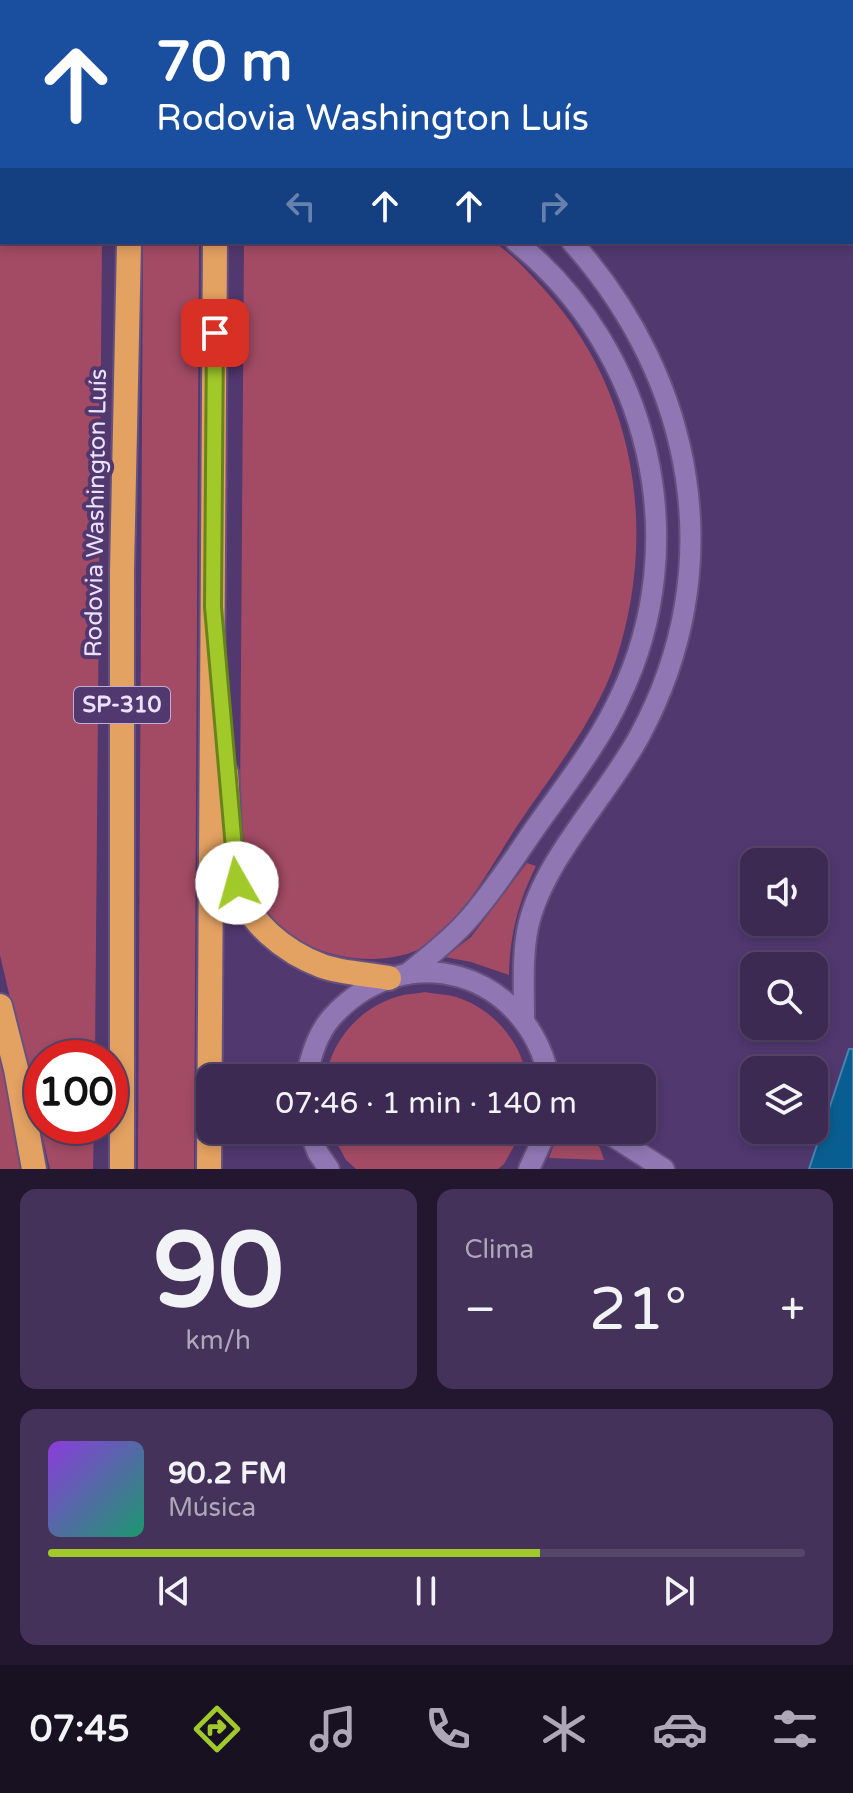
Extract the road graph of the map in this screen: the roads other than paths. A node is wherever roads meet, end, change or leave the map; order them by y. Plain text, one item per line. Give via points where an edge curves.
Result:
1 (129, 244) edge
2 (215, 244) edge
3 (518, 244) edge
4 (574, 244) edge
5 (213, 607) junction
6 (398, 976) junction
7 (0, 1006) edge
8 (524, 1018) junction
9 (544, 1054) junction
10 (309, 1064) edge
11 (546, 1064) edge
12 (550, 1064) edge
13 (314, 1144) edge
14 (541, 1144) edge
15 (625, 1144) edge
16 (34, 1169) edge
17 (122, 1169) edge
18 (209, 1169) edge
19 (329, 1169) edge
20 (529, 1169) edge
21 (664, 1169) edge

1 - 17 highway, Rodovia Washington Luís / SP-310 via 122,570
2 - 5 highway
3 - 6 main road via 589,321 630,392 650,467 653,589 626,683 593,746 466,922
4 - 8 main road via 622,307 668,399 684,470 691,554 676,647 660,692 628,756 538,896 528,929
5 - 6 highway via 232,844 237,883 249,909 291,952 325,967
5 - 18 highway
6 - 8 main road via 439,973 471,980 499,995
6 - 10 main road via 357,994 331,1018
7 - 16 highway
8 - 9 main road
9 - 11 main road
9 - 12 main road
13 - 19 main road
14 - 20 main road
15 - 21 main road

